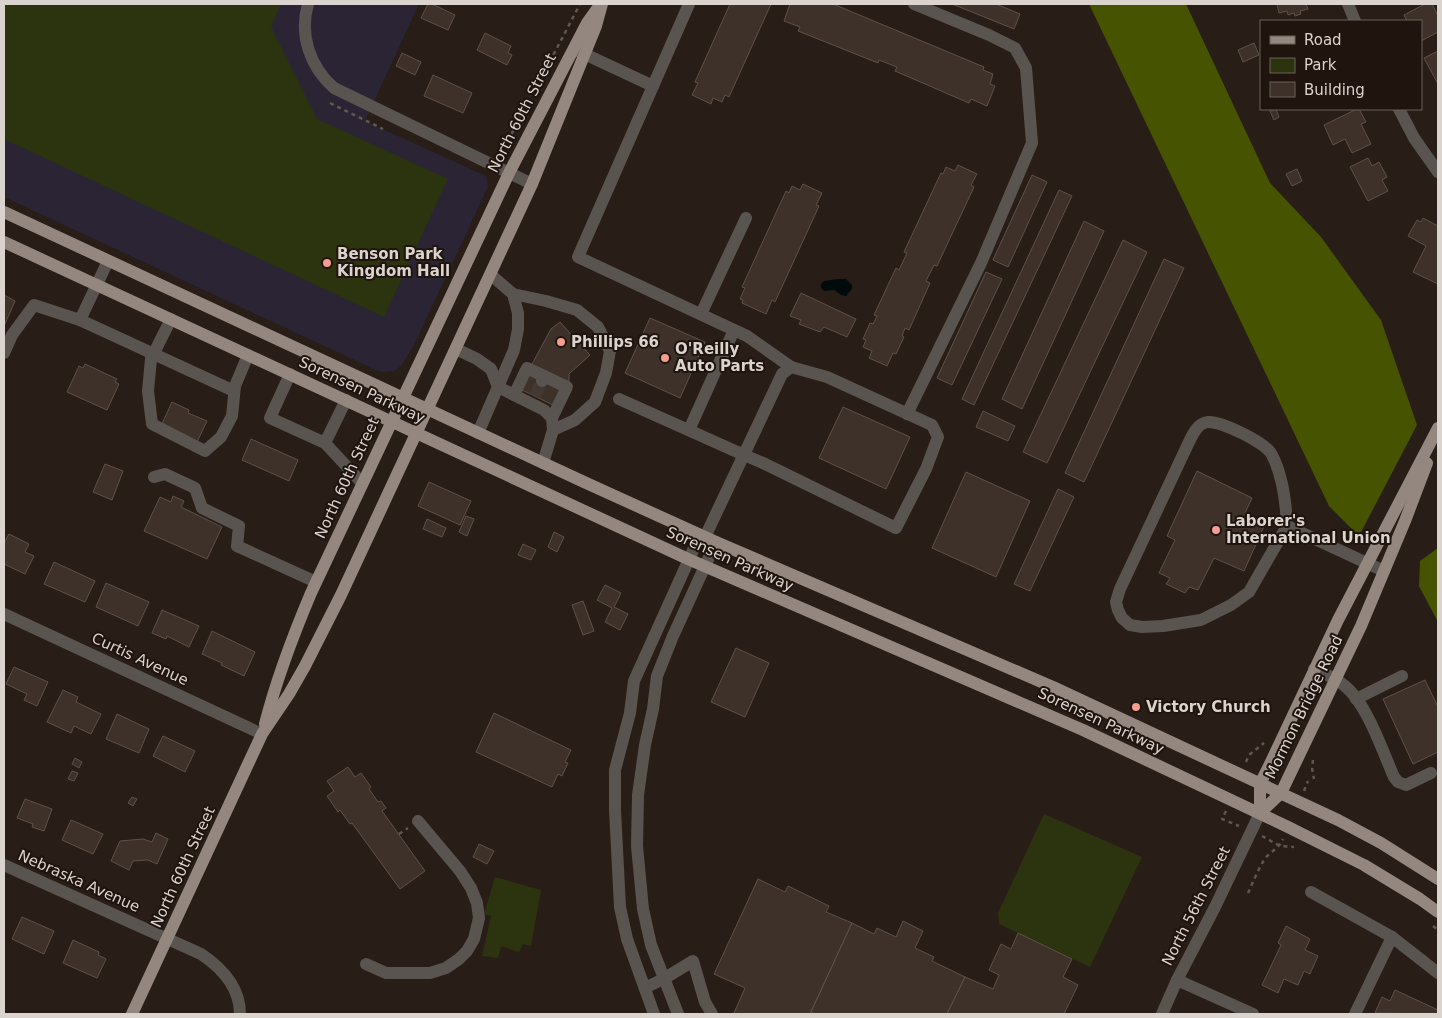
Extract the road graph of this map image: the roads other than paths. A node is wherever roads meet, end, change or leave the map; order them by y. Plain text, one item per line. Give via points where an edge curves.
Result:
1 (308, 4) edge
2 (602, 4) edge
3 (689, 4) edge
4 (914, 4) edge
5 (1348, 4) edge
6 (1355, 20) edge
7 (579, 51) junction
8 (653, 86) junction
9 (1400, 110) edge
10 (509, 172) junction
11 (1438, 172) edge
12 (532, 184) junction
13 (4, 212) edge
14 (746, 218) dead end
15 (4, 242) edge
16 (108, 260) junction
17 (490, 275) junction
18 (96, 285) junction
19 (513, 294) junction
20 (700, 314) junction
21 (171, 319) junction
22 (80, 320) junction
23 (734, 330) junction
24 (456, 349) junction
25 (4, 353) edge
26 (153, 354) junction
27 (248, 355) junction
28 (791, 367) junction
29 (290, 374) junction
30 (498, 387) junction
31 (234, 390) junction
32 (514, 395) junction
33 (402, 398) junction
34 (619, 399) dead end
35 (346, 400) junction
36 (428, 409) junction
37 (907, 414) junction
38 (391, 421) junction
39 (553, 424) junction
40 (1438, 428) edge
41 (689, 430) junction
42 (417, 433) junction
43 (478, 433) junction
44 (1438, 435) edge
45 (325, 443) junction
46 (744, 455) junction
47 (543, 463) junction
48 (154, 477) dead end
49 (362, 483) junction
50 (1287, 526) junction
51 (707, 538) junction
52 (688, 559) junction
53 (1367, 564) junction
54 (704, 566) junction
55 (1384, 571) junction
56 (316, 582) junction
57 (4, 614) edge
58 (1314, 669) junction
59 (1402, 676) dead end
60 (1336, 679) junction
61 (1356, 699) junction
62 (262, 734) junction
63 (1431, 773) dead end
64 (1260, 784) junction
65 (1281, 793) junction
66 (1260, 814) junction
67 (418, 821) dead end
68 (4, 865) edge
69 (1438, 879) edge
70 (1311, 892) dead end
71 (1438, 912) edge
72 (1392, 937) junction
73 (168, 938) junction
74 (366, 964) dead end
75 (1438, 973) edge
76 (665, 978) junction
77 (1177, 980) junction
78 (645, 988) junction
79 (132, 1014) edge
80 (240, 1014) edge
81 (654, 1014) edge
82 (678, 1014) edge
83 (712, 1014) edge
84 (1162, 1014) edge
85 (1253, 1014) edge
86 (1355, 1014) edge

1 - 10 street via 305,28 310,56 317,70 334,88
2 - 7 main road, North 60th Street via 588,23
3 - 8 street
4 - 37 street via 1015,48 1026,68 1032,143 981,263
5 - 6 street
7 - 8 street
7 - 10 main road, North 60th Street
7 - 12 main road, North 60th Street
8 - 20 street via 578,257
9 - 11 street
10 - 12 street
10 - 33 main road, North 60th Street
12 - 17 main road, North 60th Street
13 - 16 main road, Sorensen Parkway
14 - 20 street
15 - 18 main road, Sorensen Parkway
16 - 18 street
16 - 33 main road, Sorensen Parkway
17 - 19 street
17 - 24 main road, North 60th Street
18 - 21 main road, Sorensen Parkway
18 - 22 street
19 - 30 street via 518,329 514,350
19 - 39 street via 576,310 598,327 610,351 596,402 575,420
20 - 23 street
21 - 26 street
21 - 27 main road, Sorensen Parkway
22 - 25 street via 34,305 12,335
22 - 26 street
23 - 28 street
23 - 41 street
24 - 30 street via 491,369
24 - 36 main road, North 60th Street
26 - 31 street
26 - 31 street via 148,391 152,424 205,451 221,437 232,416
27 - 29 main road, Sorensen Parkway
27 - 31 street
28 - 37 street via 827,377
28 - 46 street via 782,374
29 - 35 main road, Sorensen Parkway
29 - 45 street via 270,418
30 - 32 street
30 - 43 street
32 - 39 street via 534,400
32 - 39 street via 527,368 543,379 566,387
33 - 36 main road, Sorensen Parkway
33 - 38 main road, North 60th Street
34 - 41 street
35 - 38 main road, Sorensen Parkway
35 - 45 street
36 - 42 main road, North 60th Street
36 - 43 main road, Sorensen Parkway
37 - 46 street via 932,425 938,438 896,528
38 - 42 main road, Sorensen Parkway
38 - 49 main road, North 60th Street
39 - 47 street
40 - 53 main road, Mormon Bridge Road
41 - 46 street
42 - 52 main road, Sorensen Parkway
42 - 62 main road, North 60th Street via 306,666
43 - 47 main road, Sorensen Parkway
44 - 55 main road, Mormon Bridge Road
45 - 49 street
46 - 51 street
47 - 51 main road, Sorensen Parkway
48 - 56 street via 165,474 195,488 202,508 239,526 237,546
49 - 56 main road, North 60th Street
50 - 50 street via 1286,503 1272,452 1260,442 1218,423 1200,425 1120,589 1116,602 1122,618 1142,628 1163,626 1201,620 1231,605 1249,592
50 - 53 street
51 - 52 street
51 - 54 street
51 - 64 main road, Sorensen Parkway via 1053,687
52 - 54 main road, Sorensen Parkway
52 - 78 street via 634,682 630,713 615,770 620,907 627,939
53 - 55 street
53 - 58 main road, Mormon Bridge Road
54 - 66 main road, Sorensen Parkway via 1083,730
54 - 76 street via 656,676 654,710 638,795 637,846 643,909 651,945
55 - 60 main road, Mormon Bridge Road
56 - 62 main road, North 60th Street via 288,647
57 - 62 street, Curtis Avenue
58 - 60 street
58 - 64 main road, Mormon Bridge Road
59 - 61 street
60 - 61 street
60 - 65 main road, Mormon Bridge Road
61 - 63 street via 1366,712 1398,782 1406,785
62 - 73 main road, North 60th Street
64 - 65 main road, Sorensen Parkway
64 - 66 main road, Mormon Bridge Road
65 - 66 main road, Mormon Bridge Road
65 - 69 main road, Sorensen Parkway via 1381,842
66 - 71 main road, Sorensen Parkway via 1364,865
66 - 77 street, North 56th Street
67 - 74 street via 471,888 479,918 474,939 459,958 446,968 430,973 386,973
68 - 73 street, Nebraska Avenue
70 - 72 street
72 - 75 street
72 - 86 street
73 - 79 main road, North 60th Street
73 - 80 street, Nebraska Avenue via 202,954 225,974 234,989
76 - 78 street
76 - 82 street
76 - 83 street via 693,961 705,1002
77 - 84 street, North 56th Street
77 - 85 street
78 - 81 street

